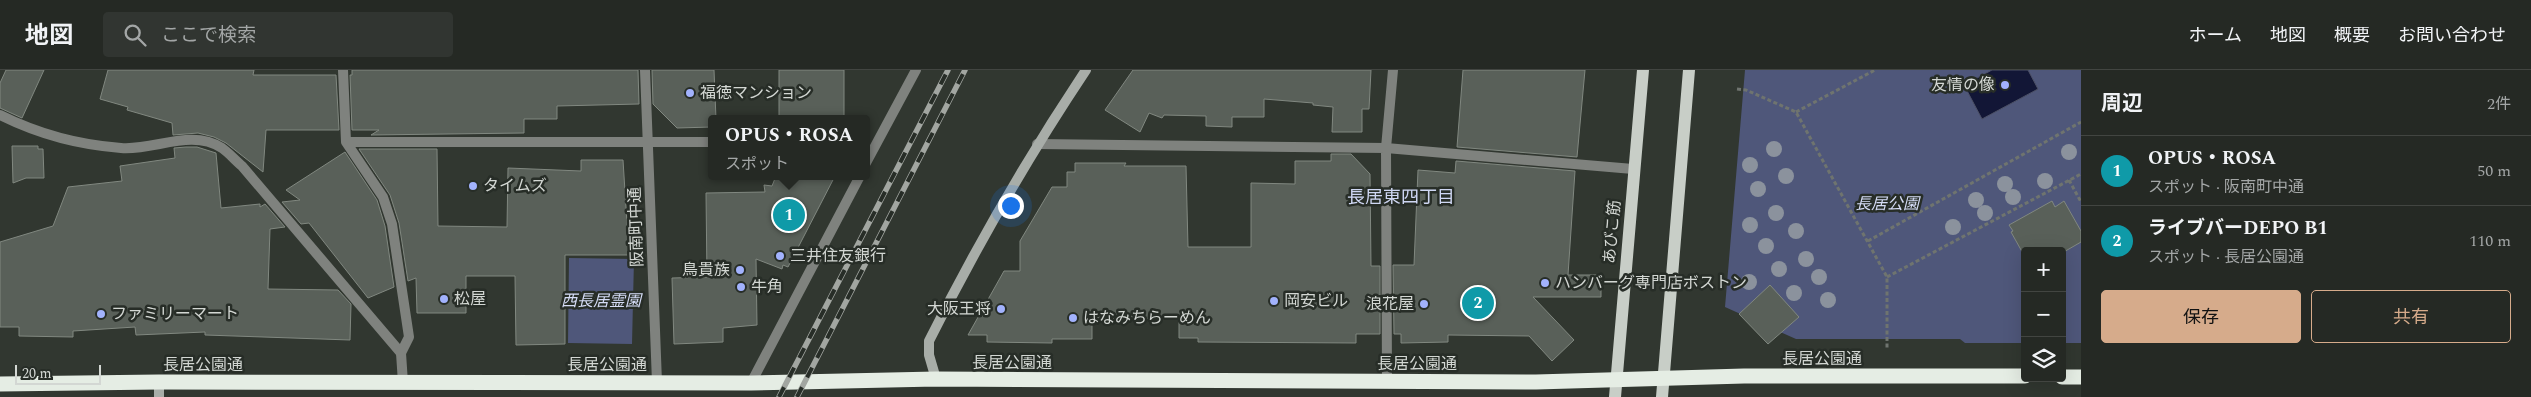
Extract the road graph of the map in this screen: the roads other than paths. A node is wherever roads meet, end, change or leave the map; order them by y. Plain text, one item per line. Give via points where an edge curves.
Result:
1 (343, 70) edge
2 (645, 70) edge
3 (916, 70) edge
4 (1086, 70) edge
5 (1392, 70) edge
6 (1643, 70) edge
7 (1689, 70) edge
8 (0, 115) edge
9 (648, 141) junction
10 (346, 142) junction
11 (708, 142) edge
12 (872, 144) edge
13 (1037, 144) junction
14 (1386, 148) junction
15 (1633, 170) junction
16 (858, 180) edge
17 (401, 353) junction
18 (2021, 376) edge
19 (1664, 377) junction
20 (2066, 377) edge
21 (2081, 377) edge
22 (936, 379) junction
23 (1617, 379) junction
24 (1387, 381) junction
25 (656, 382) junction
26 (403, 383) junction
27 (751, 383) junction
28 (0, 384) edge
29 (159, 389) edge
30 (1615, 397) edge
31 (1662, 397) edge

1 - 10 street
2 - 9 street, 阪南町中通
3 - 12 street
4 - 13 street
5 - 14 street
6 - 15 main road, あびこ筋
7 - 19 main road
8 - 17 street via 44,134 99,145 123,148 193,138 220,147 242,166
9 - 10 street
9 - 11 street
9 - 25 street, 阪南町中通
10 - 17 street via 383,197 392,224 408,337
13 - 14 street
13 - 22 street via 968,262 929,341
14 - 15 street
14 - 24 street
15 - 23 main road, あびこ筋
16 - 27 street
17 - 26 street
18 - 19 highway, 長居公園通
19 - 23 highway, 長居公園通
19 - 31 main road
20 - 21 highway
22 - 24 highway, 長居公園通
22 - 27 highway, 長居公園通
23 - 24 highway, 長居公園通
23 - 30 main road, あびこ筋
25 - 26 highway, 長居公園通
25 - 27 highway, 長居公園通
26 - 29 highway, 長居公園通
28 - 29 highway, 長居公園通

